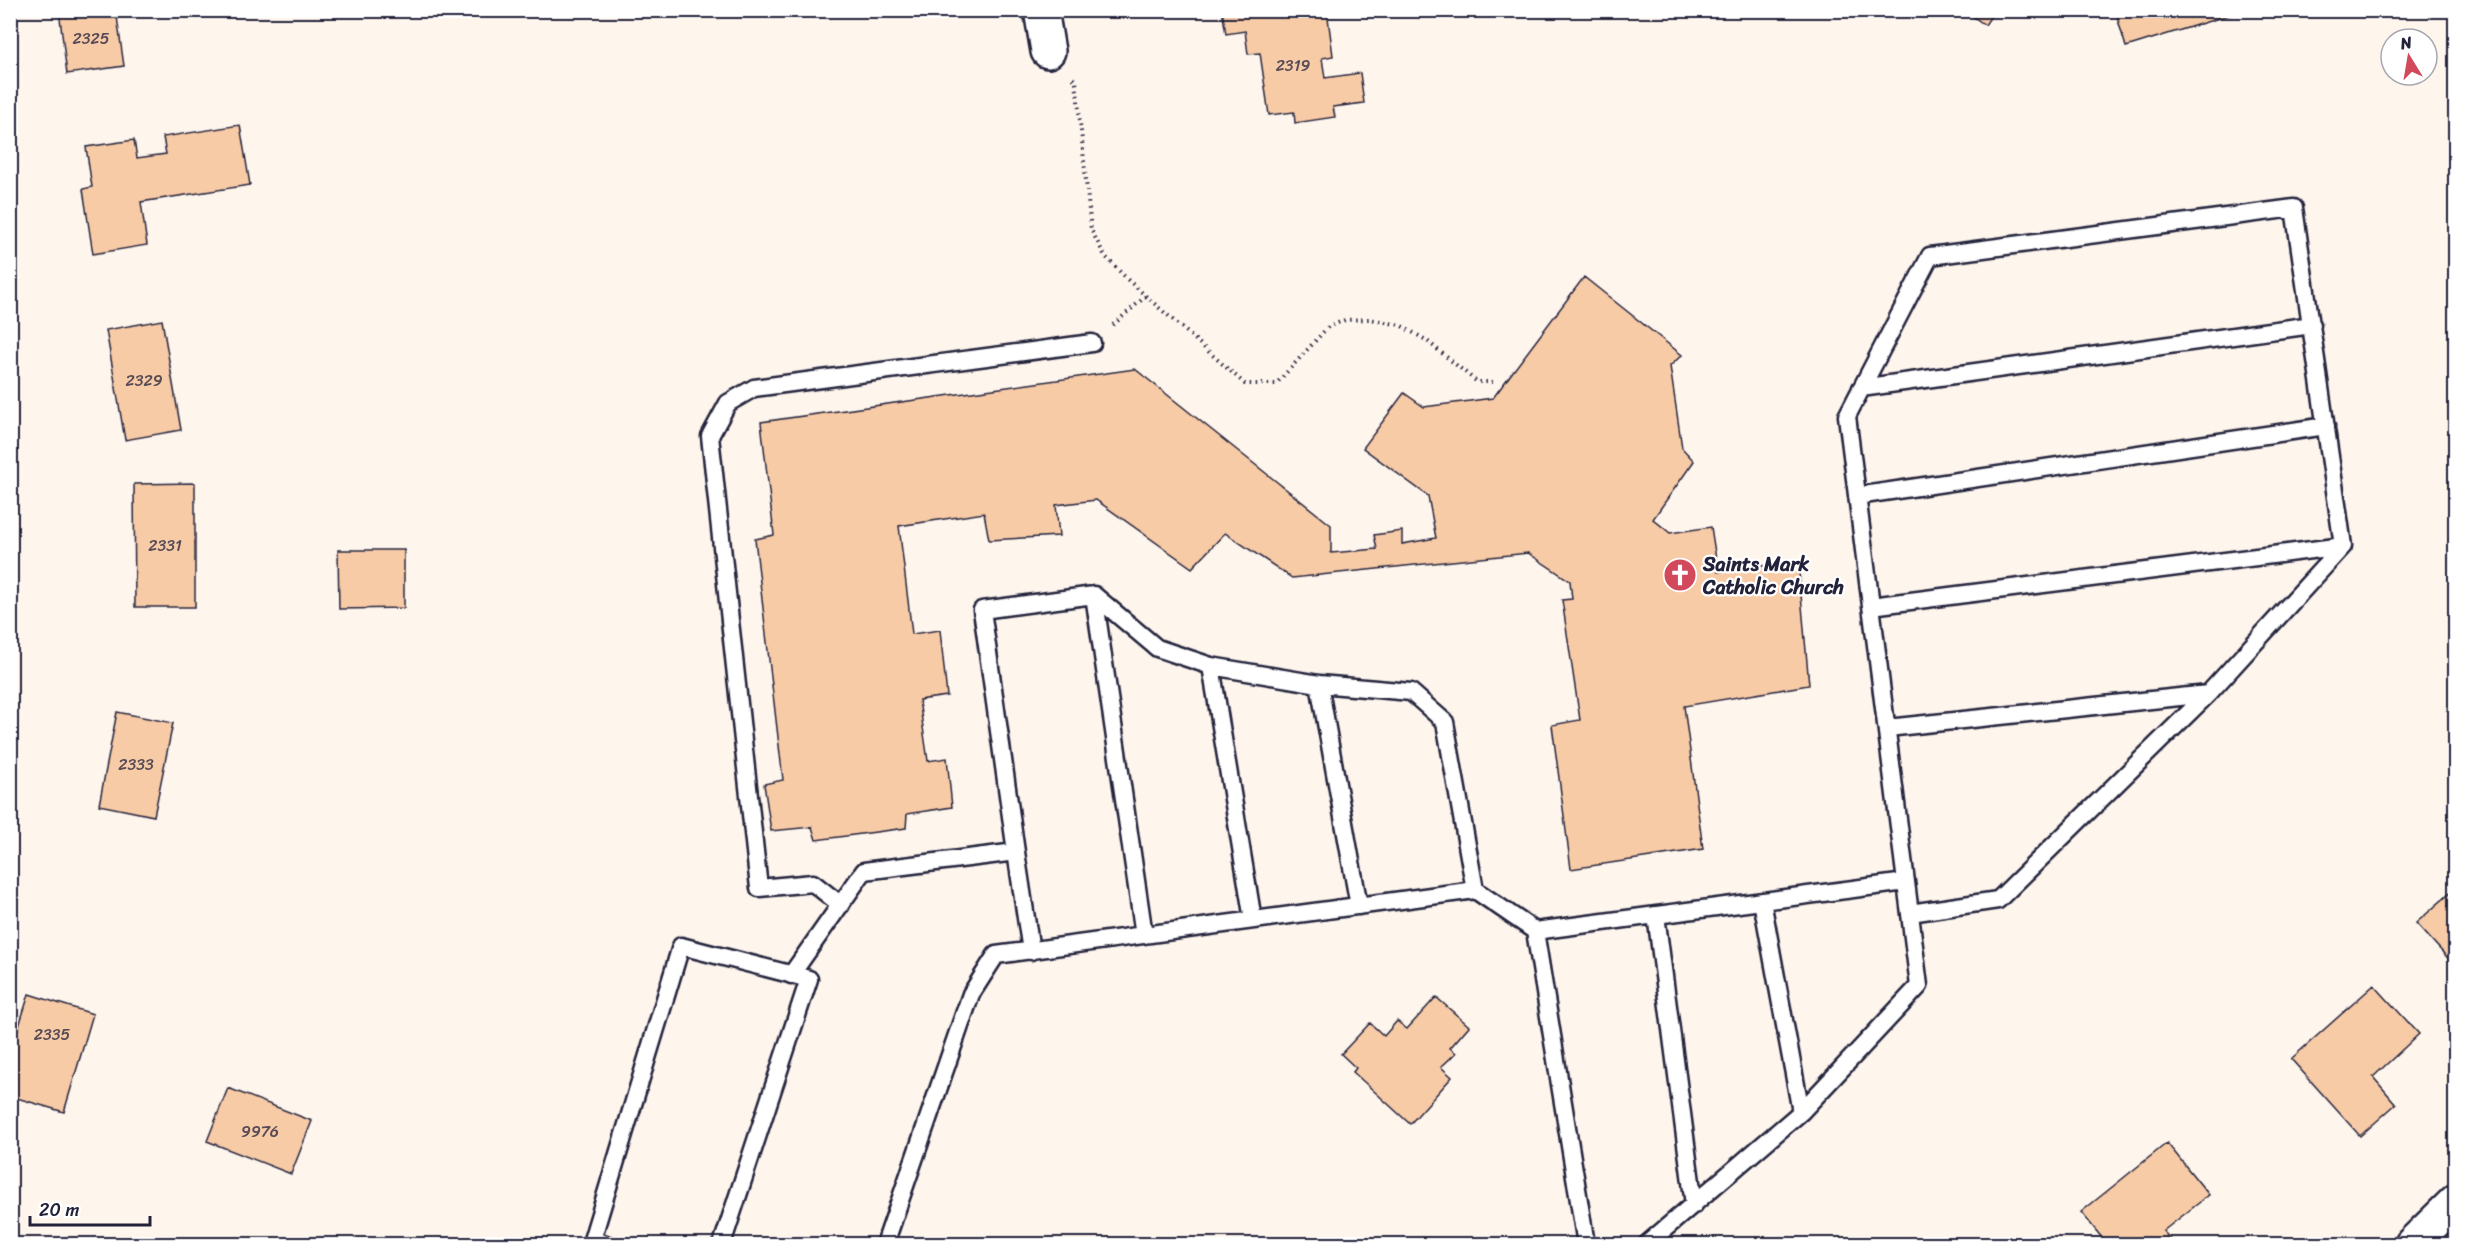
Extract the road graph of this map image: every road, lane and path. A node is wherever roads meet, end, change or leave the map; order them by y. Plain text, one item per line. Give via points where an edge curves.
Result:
1 (1041, 10) edge
2 (1048, 51) joint
3 (1146, 296) junction
4 (2312, 325) junction
5 (1092, 343) joint
6 (1495, 382) dead end
7 (1861, 388) junction
8 (2326, 426) junction
9 (1857, 496) junction
10 (2343, 546) junction
11 (1094, 595) junction
12 (1871, 606) junction
13 (1211, 666) junction
14 (1318, 684) junction
15 (2208, 694) junction
16 (1887, 728) junction
17 (1016, 852) junction
18 (1906, 882) junction
19 (1475, 890) junction
20 (1762, 901) junction
21 (841, 905) junction
22 (1359, 906) junction
23 (1910, 913) junction
24 (1656, 915) junction
25 (1253, 920) junction
26 (1535, 931) junction
27 (1144, 935) junction
28 (1031, 951) junction
29 (791, 975) junction
30 (1801, 1112) junction
31 (2456, 1201) edge
32 (1694, 1205) junction
33 (606, 1245) edge
34 (723, 1245) edge
35 (885, 1245) edge
36 (1586, 1245) edge
37 (1647, 1245) edge
38 (2412, 1245) edge

1 - 2 street
2 - 3 path via 1076,81 1091,230 1105,256
3 - 5 path
3 - 6 path via 1245,384 1276,384 1328,327 1370,319 1400,325 1426,339 1477,382
4 - 7 lane
4 - 7 lane via 2294,208 1930,256
4 - 8 lane
5 - 21 lane via 754,387 728,403 710,436 759,888 813,882
7 - 9 lane via 1847,416
8 - 9 lane
8 - 10 lane
9 - 12 lane
10 - 12 lane
10 - 15 lane
11 - 13 lane via 1156,648
11 - 17 lane via 982,610
11 - 27 lane
12 - 16 lane
13 - 14 lane
13 - 25 lane
14 - 19 lane via 1411,692 1444,722
14 - 22 lane
15 - 16 lane
15 - 23 lane via 1998,900
16 - 18 lane
17 - 21 lane via 864,871
17 - 28 lane
18 - 20 lane
18 - 23 lane
19 - 22 lane
19 - 26 lane
20 - 24 lane
20 - 30 lane
21 - 29 lane
22 - 25 lane
23 - 30 lane via 1919,987
24 - 26 lane
24 - 32 lane
25 - 27 lane
26 - 36 lane
27 - 28 lane
28 - 35 lane via 996,955 971,994
29 - 33 lane via 681,946 592,1240
29 - 34 lane via 809,979
30 - 32 lane
31 - 38 street
32 - 37 lane

